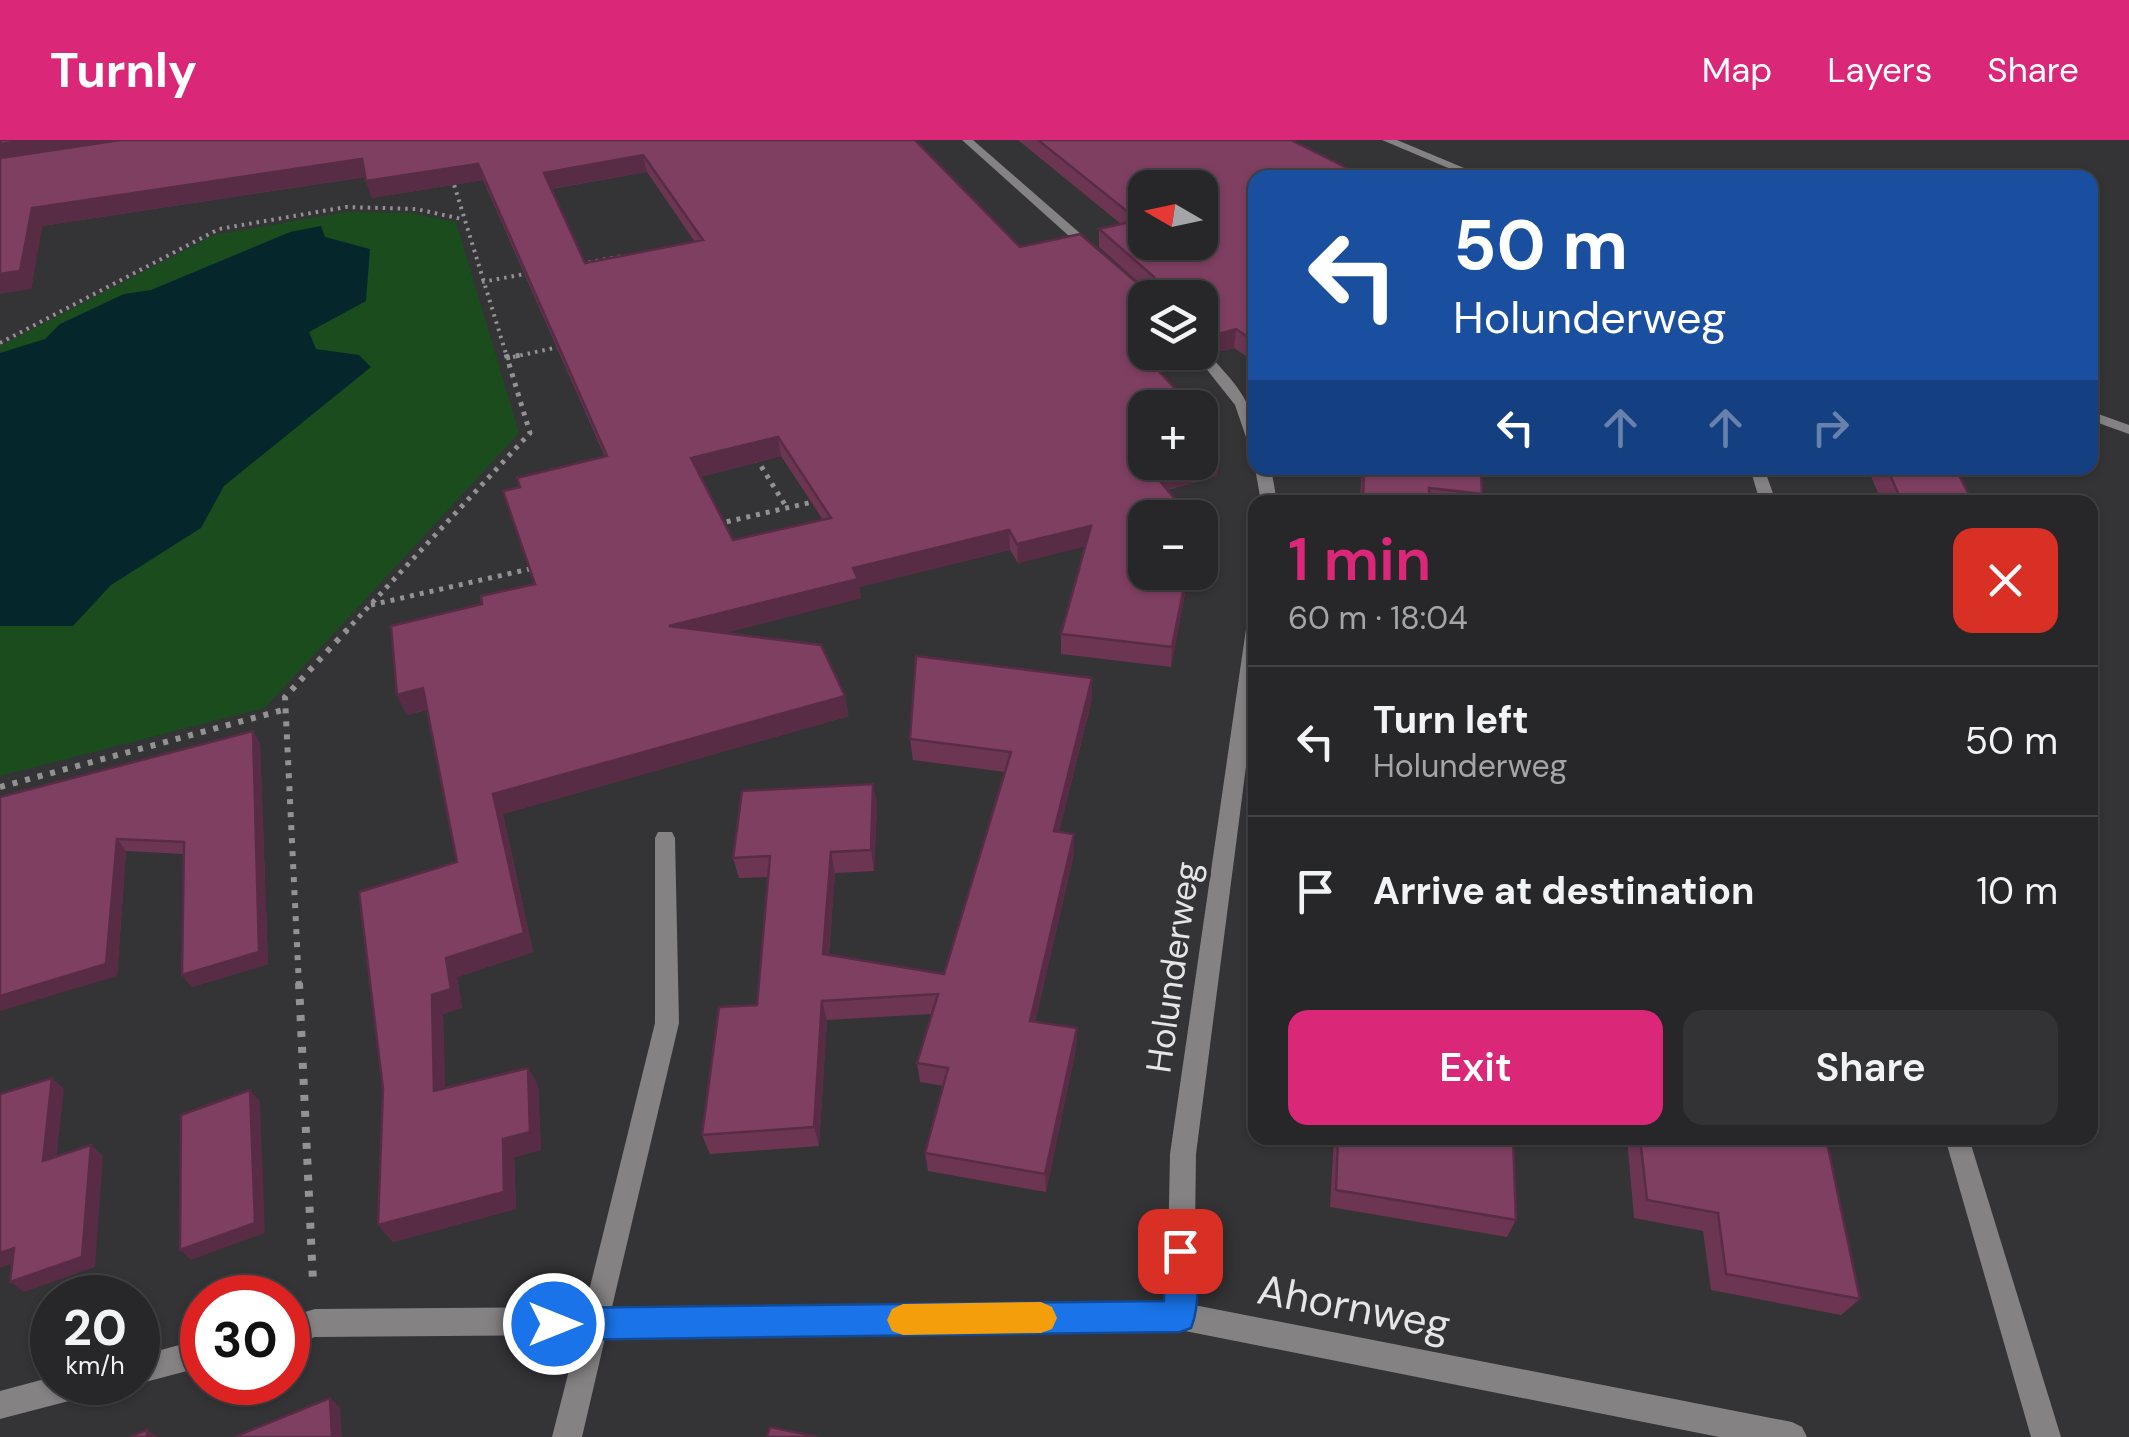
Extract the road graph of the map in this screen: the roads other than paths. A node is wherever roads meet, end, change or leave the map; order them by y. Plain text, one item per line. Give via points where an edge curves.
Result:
1 (968, 140) edge
2 (1388, 140) edge
3 (1463, 170) edge
4 (1102, 259) edge
5 (1215, 370) edge
6 (2098, 418) edge
7 (1248, 421) edge
8 (2129, 430) edge
9 (1248, 681) edge
10 (665, 838) dead end
11 (1958, 1145) edge
12 (1180, 1316) junction
13 (594, 1324) junction
14 (310, 1325) edge
15 (30, 1397) edge
16 (0, 1405) edge
17 (567, 1437) edge
18 (1792, 1437) edge
19 (2046, 1437) edge

1 - 4 street
2 - 3 street
5 - 7 street
6 - 8 street
9 - 12 street, Holunderweg via 1183,1154
10 - 13 street via 666,1023
11 - 19 street
12 - 13 street, Ahornweg
12 - 18 street, Ahornweg
13 - 14 street, Ahornweg
13 - 17 street
15 - 16 street

